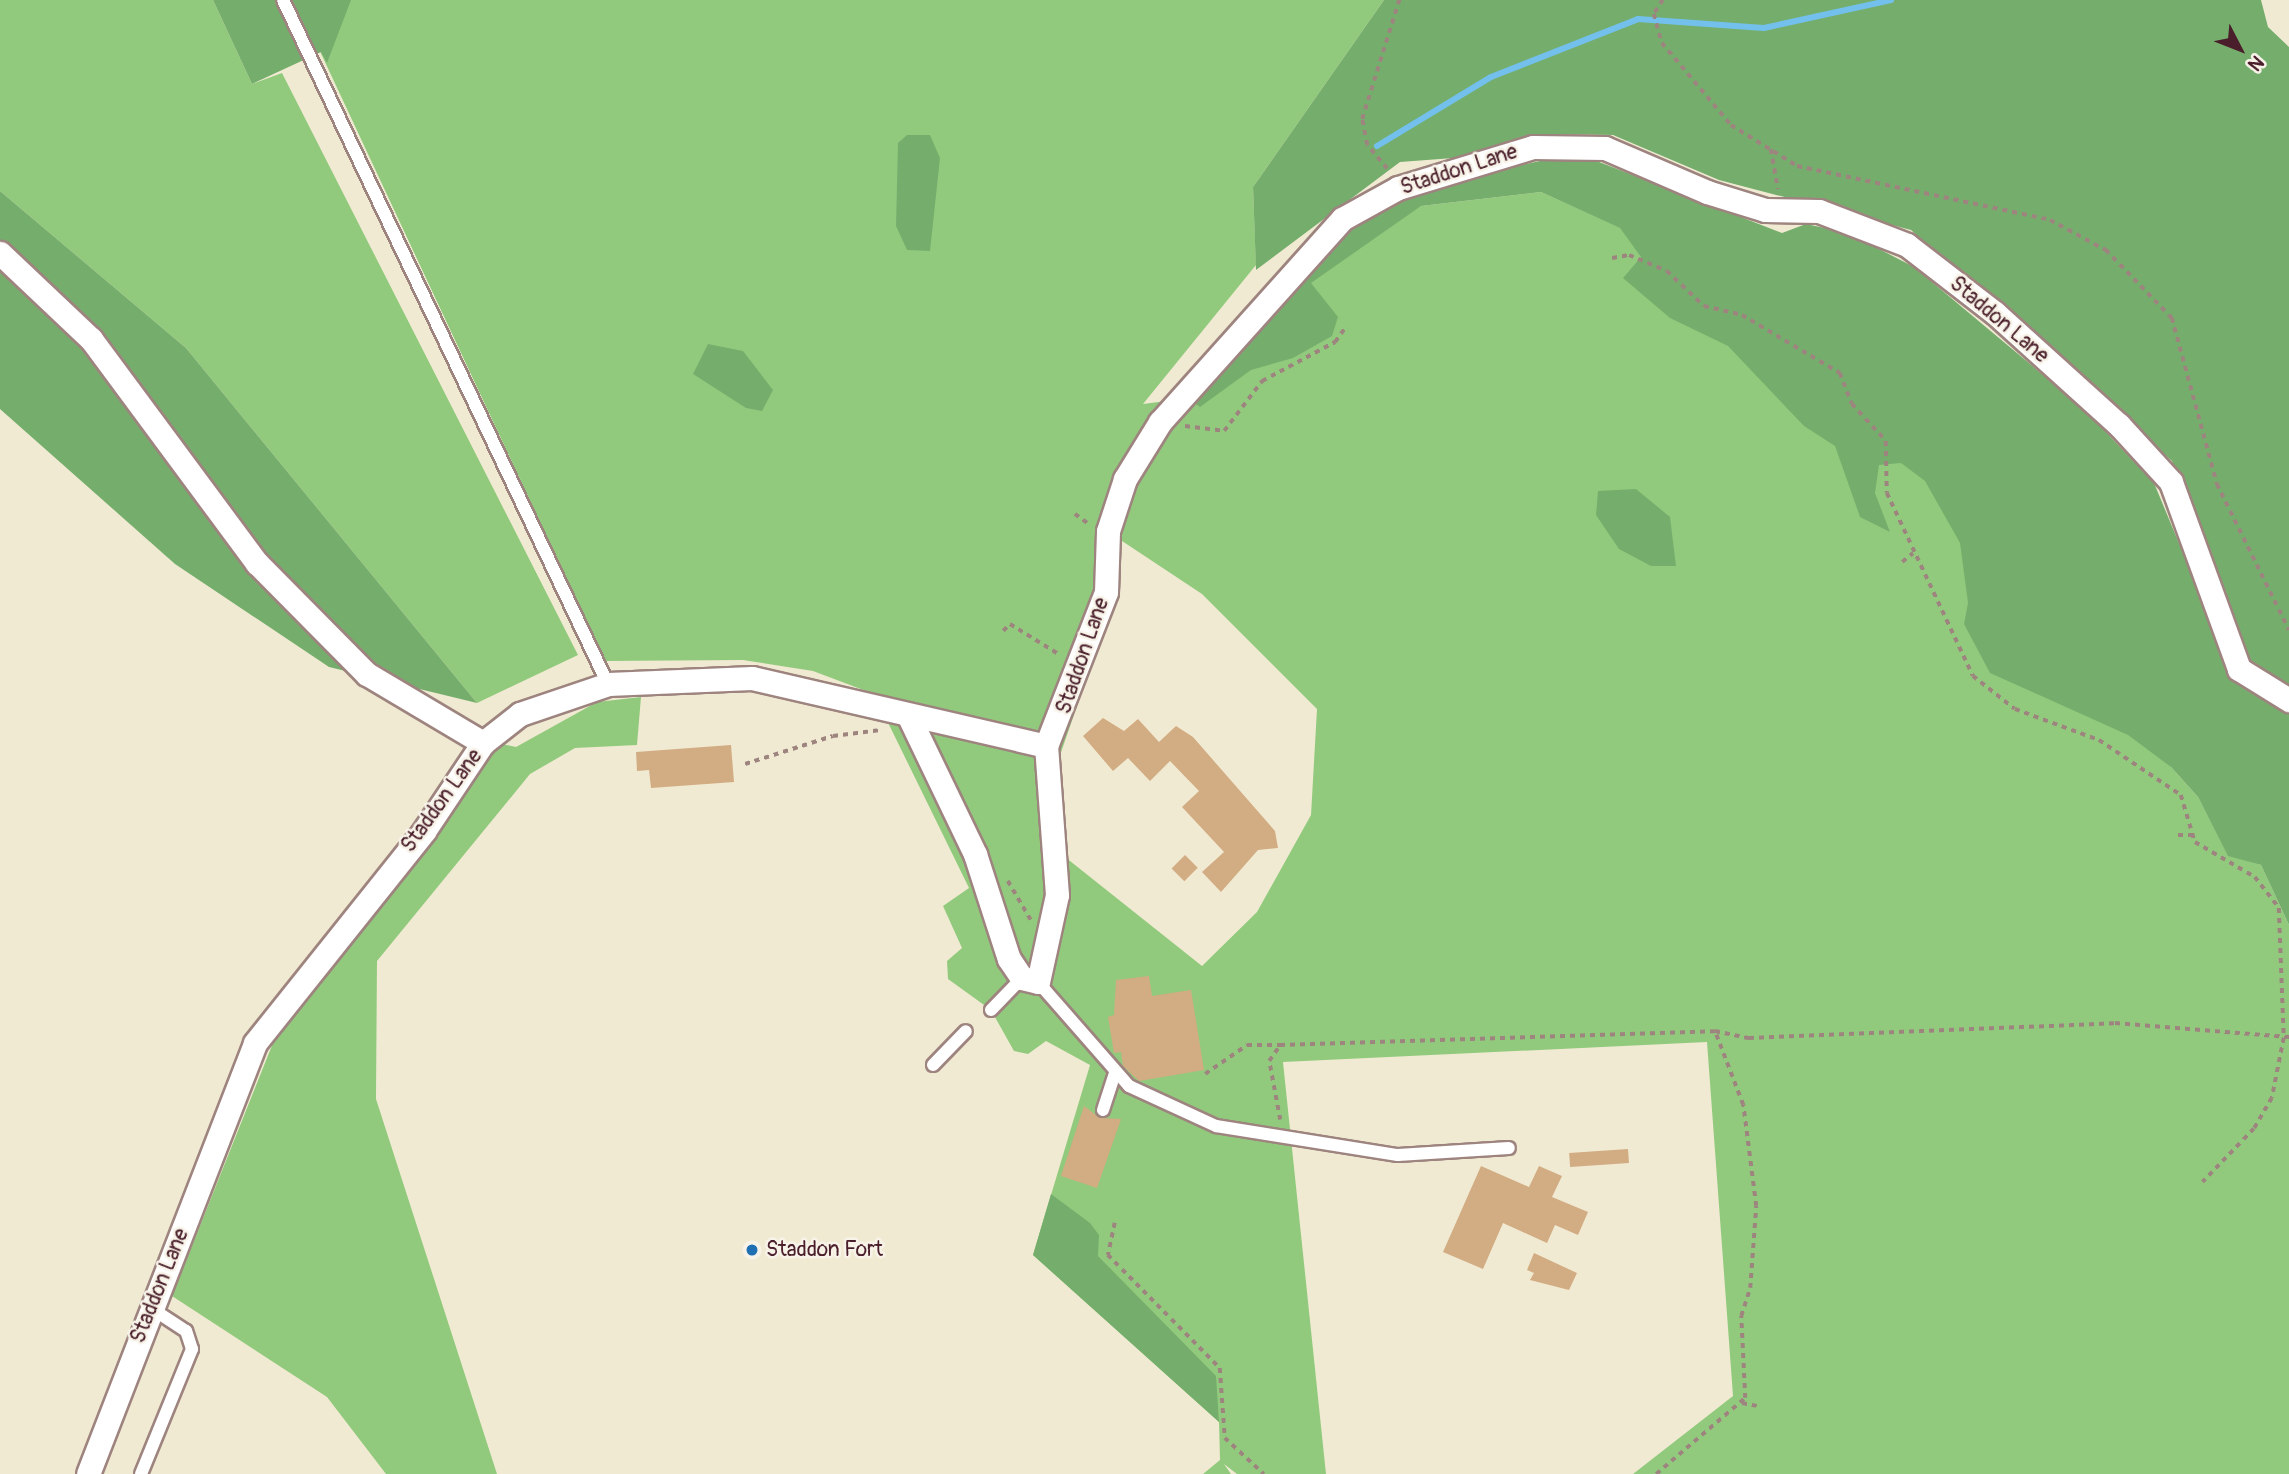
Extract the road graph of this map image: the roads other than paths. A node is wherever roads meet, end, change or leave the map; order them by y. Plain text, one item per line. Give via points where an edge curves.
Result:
1 (283, 0) edge
2 (0, 253) edge
3 (608, 684) junction
4 (2289, 700) edge
5 (904, 717) junction
6 (483, 743) junction
7 (1046, 746) junction
8 (1030, 980) junction
9 (991, 1010) dead end
10 (966, 1031) dead end
11 (933, 1065) dead end
12 (1115, 1073) junction
13 (1103, 1110) dead end
14 (1509, 1148) dead end
15 (151, 1308) junction
16 (88, 1474) edge
17 (141, 1474) edge

1 - 3 lane
2 - 6 street via 90,339 267,572 367,674
3 - 5 street, Staddon Lane via 752,678 807,686
3 - 6 street, Staddon Lane via 520,714
4 - 7 street, Staddon Lane via 2239,669 2171,482 2119,425 1907,246 1819,211 1782,210 1707,192 1605,148 1533,147 1402,187 1342,219 1160,422 1125,479 1108,531 1106,592
5 - 7 street, Staddon Lane
5 - 8 street via 945,781 1009,959
6 - 15 street, Staddon Lane via 424,831 255,1043
7 - 8 street via 1057,895
8 - 9 lane
8 - 12 lane
10 - 11 lane
12 - 13 lane
12 - 14 lane via 1148,1097 1216,1126 1263,1130 1398,1156
15 - 16 street, Staddon Lane
15 - 17 lane via 186,1331 192,1349

